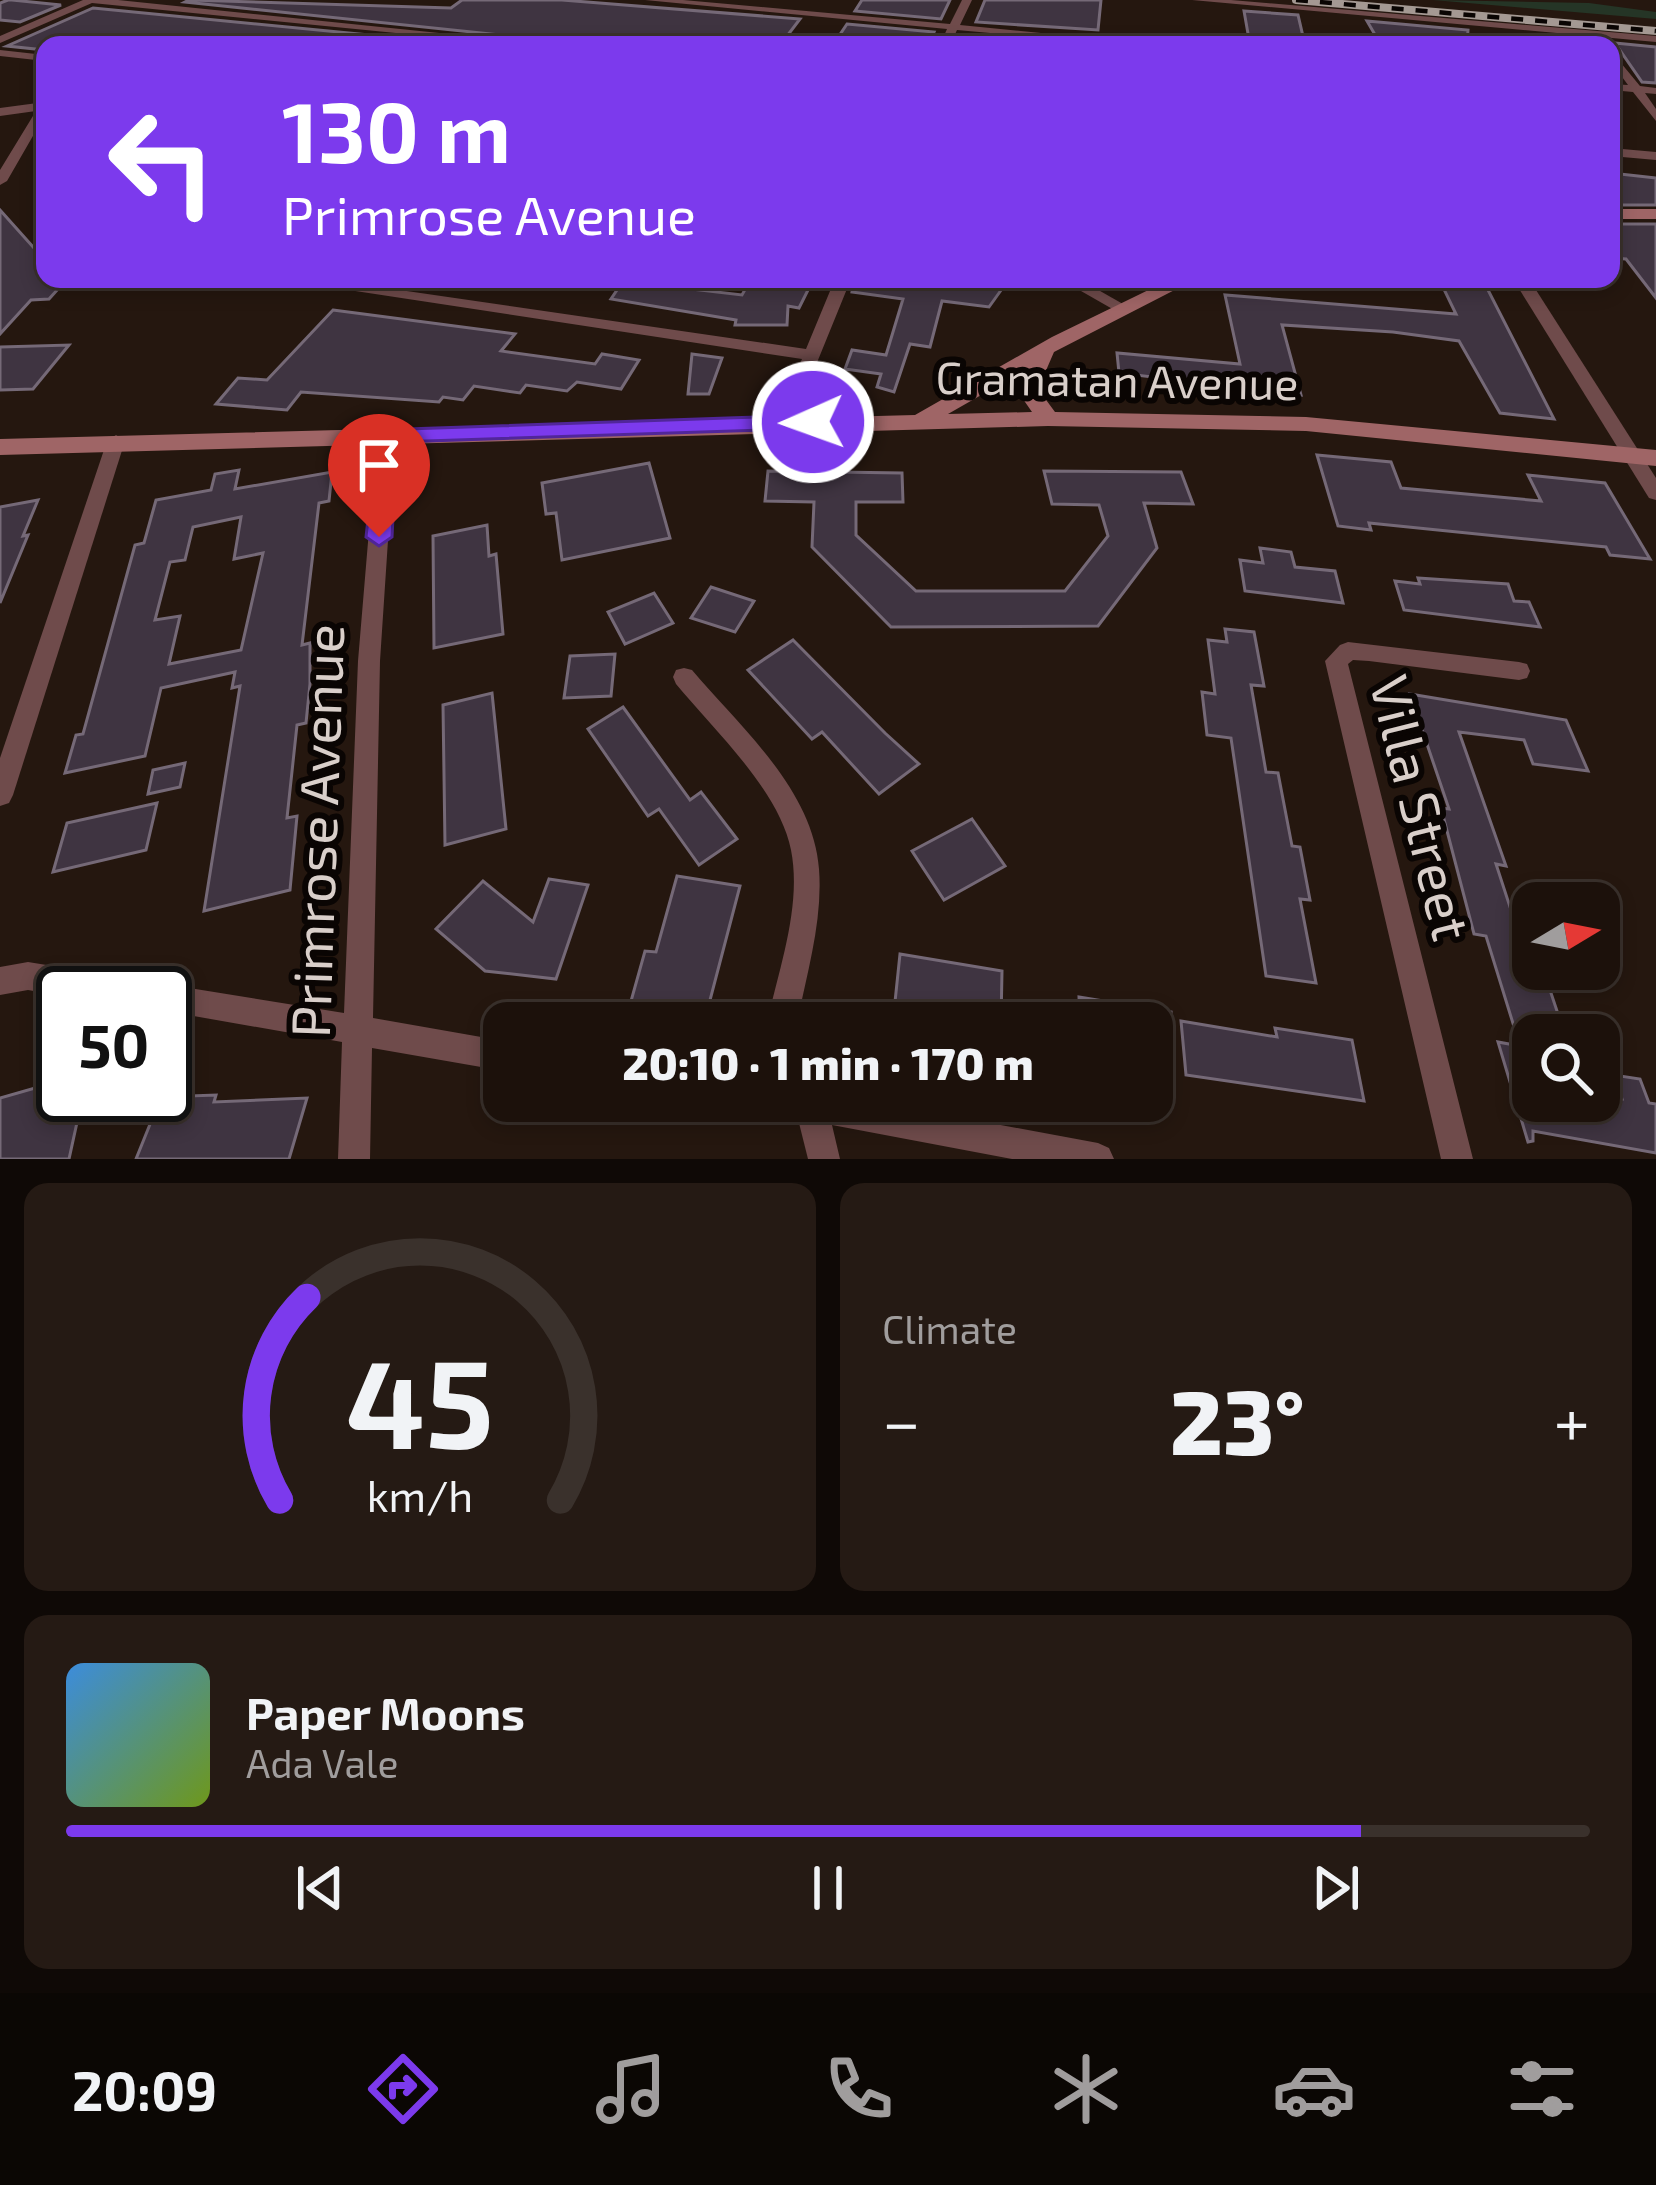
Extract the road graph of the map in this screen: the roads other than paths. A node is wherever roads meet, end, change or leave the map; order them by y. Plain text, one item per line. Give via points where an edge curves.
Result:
1 (90, 0) edge
2 (650, 0) edge
3 (967, 0) edge
4 (1197, 0) edge
5 (954, 28) junction
6 (1596, 34) joint
7 (416, 36) edge
8 (950, 36) edge
9 (1049, 36) edge
10 (1656, 39) edge
11 (0, 40) edge
12 (0, 53) edge
13 (36, 57) edge
14 (1620, 67) edge
15 (1620, 88) edge
16 (1636, 89) junction
17 (1656, 91) edge
18 (36, 107) edge
19 (0, 112) edge
20 (1656, 117) edge
21 (36, 121) edge
22 (1620, 153) edge
23 (1656, 156) edge
24 (0, 180) edge
25 (1620, 214) edge
26 (1656, 214) edge
27 (369, 288) edge
28 (839, 288) edge
29 (1085, 288) edge
30 (1166, 288) edge
31 (1527, 288) edge
32 (1122, 308) junction
33 (1045, 352) junction
34 (811, 355) junction
35 (1048, 419) junction
36 (921, 420) junction
37 (783, 424) junction
38 (386, 435) junction
39 (116, 441) junction
40 (0, 447) edge
41 (1644, 457) edge
42 (1656, 493) edge
43 (1519, 671) dead end
44 (684, 677) dead end
45 (0, 795) edge
46 (36, 977) edge
47 (0, 980) edge
48 (192, 1001) edge
49 (786, 1002) edge
50 (358, 1034) junction
51 (483, 1053) edge
52 (807, 1122) edge
53 (900, 1122) edge
54 (354, 1159) edge
55 (824, 1159) edge
56 (1098, 1159) edge
57 (1457, 1159) edge

1 - 7 street
1 - 11 street
2 - 5 street
3 - 5 street
4 - 6 street
5 - 8 street
5 - 9 street
6 - 10 street
12 - 13 street
14 - 16 street
15 - 16 street
16 - 17 street
16 - 20 street
18 - 19 street
21 - 24 street
22 - 23 street
25 - 26 main road
27 - 34 street
28 - 34 street
29 - 32 street
30 - 32 main road
31 - 41 street
32 - 33 main road
33 - 35 main road via 1027,389
33 - 36 main road
34 - 37 street
35 - 36 main road, Gramatan Avenue
35 - 41 main road, Gramatan Avenue via 1306,424
36 - 37 main road, Gramatan Avenue
37 - 38 main road, Gramatan Avenue
38 - 39 main road, Gramatan Avenue
38 - 50 street, Primrose Avenue via 369,661
39 - 40 main road, Gramatan Avenue
39 - 45 street
41 - 42 street
43 - 57 street, Villa Street via 1370,652 1348,651 1336,662
44 - 49 street via 791,815 804,847
46 - 47 street
48 - 50 street
50 - 51 street
50 - 54 street, Primrose Avenue
52 - 55 street
53 - 56 street

